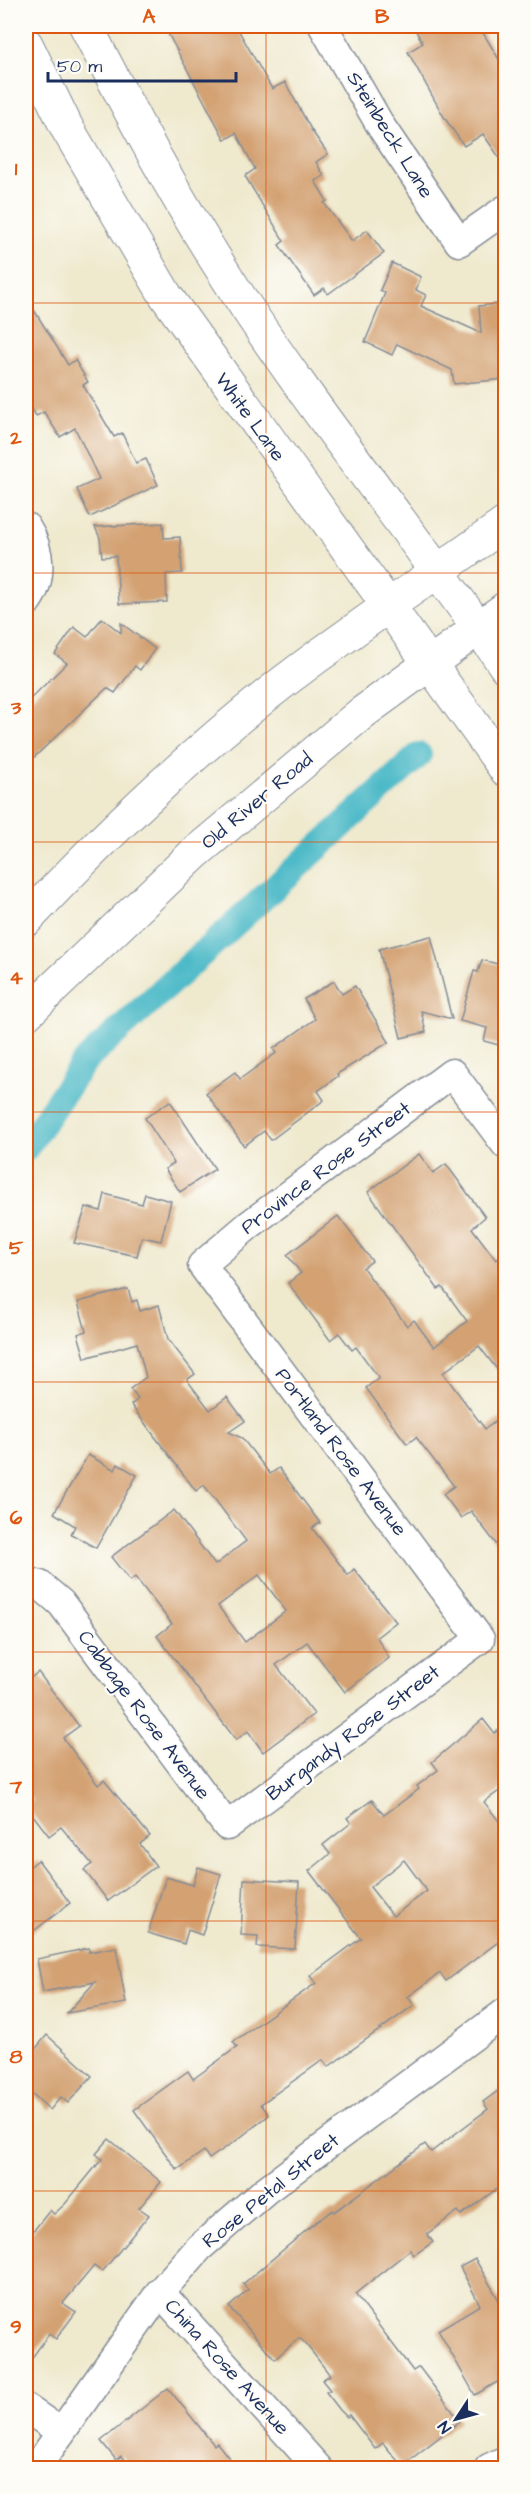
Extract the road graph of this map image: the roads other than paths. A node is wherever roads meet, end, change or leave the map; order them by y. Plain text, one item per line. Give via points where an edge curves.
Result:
1 (86, 26) edge
2 (323, 26) edge
3 (26, 44) edge
4 (506, 209) edge
5 (506, 523) edge
6 (26, 527) edge
7 (438, 572) junction
8 (26, 603) edge
9 (389, 608) junction
10 (506, 608) edge
11 (479, 629) junction
12 (430, 664) junction
13 (506, 667) edge
14 (506, 770) edge
15 (26, 920) edge
16 (26, 1014) edge
17 (506, 1145) edge
18 (202, 1265) joint
19 (26, 1581) edge
20 (480, 1639) joint
21 (227, 1827) joint
22 (506, 2012) edge
23 (160, 2292) junction
24 (26, 2408) edge
25 (61, 2432) junction
26 (506, 2460) edge
27 (36, 2469) edge
28 (318, 2469) edge
29 (489, 2469) edge

1 - 7 main road via 168,181 228,280
2 - 4 street, Steinbeck Lane via 382,128 459,242
3 - 9 main road, White Lane via 67,128 166,296
5 - 7 main road
6 - 8 street via 39,560 37,582
7 - 9 main road
7 - 11 main road
9 - 12 main road, White Lane
9 - 15 main road via 341,639 156,790
10 - 11 main road, Old River Road
11 - 12 main road, Old River Road
11 - 13 main road
12 - 14 main road, White Lane
12 - 16 main road, Old River Road via 362,713 195,853
17 - 18 street, Province Rose Street via 452,1073 249,1225
18 - 20 street, Portland Rose Avenue
19 - 21 street, Cabbage Rose Avenue via 40,1585 61,1603
20 - 21 street, Burgandy Rose Street
22 - 23 street, Rose Petal Street via 242,2209
23 - 25 street, Rose Petal Street
23 - 28 street, China Rose Avenue
24 - 25 street
25 - 27 street, Rose Petal Street
26 - 29 street

